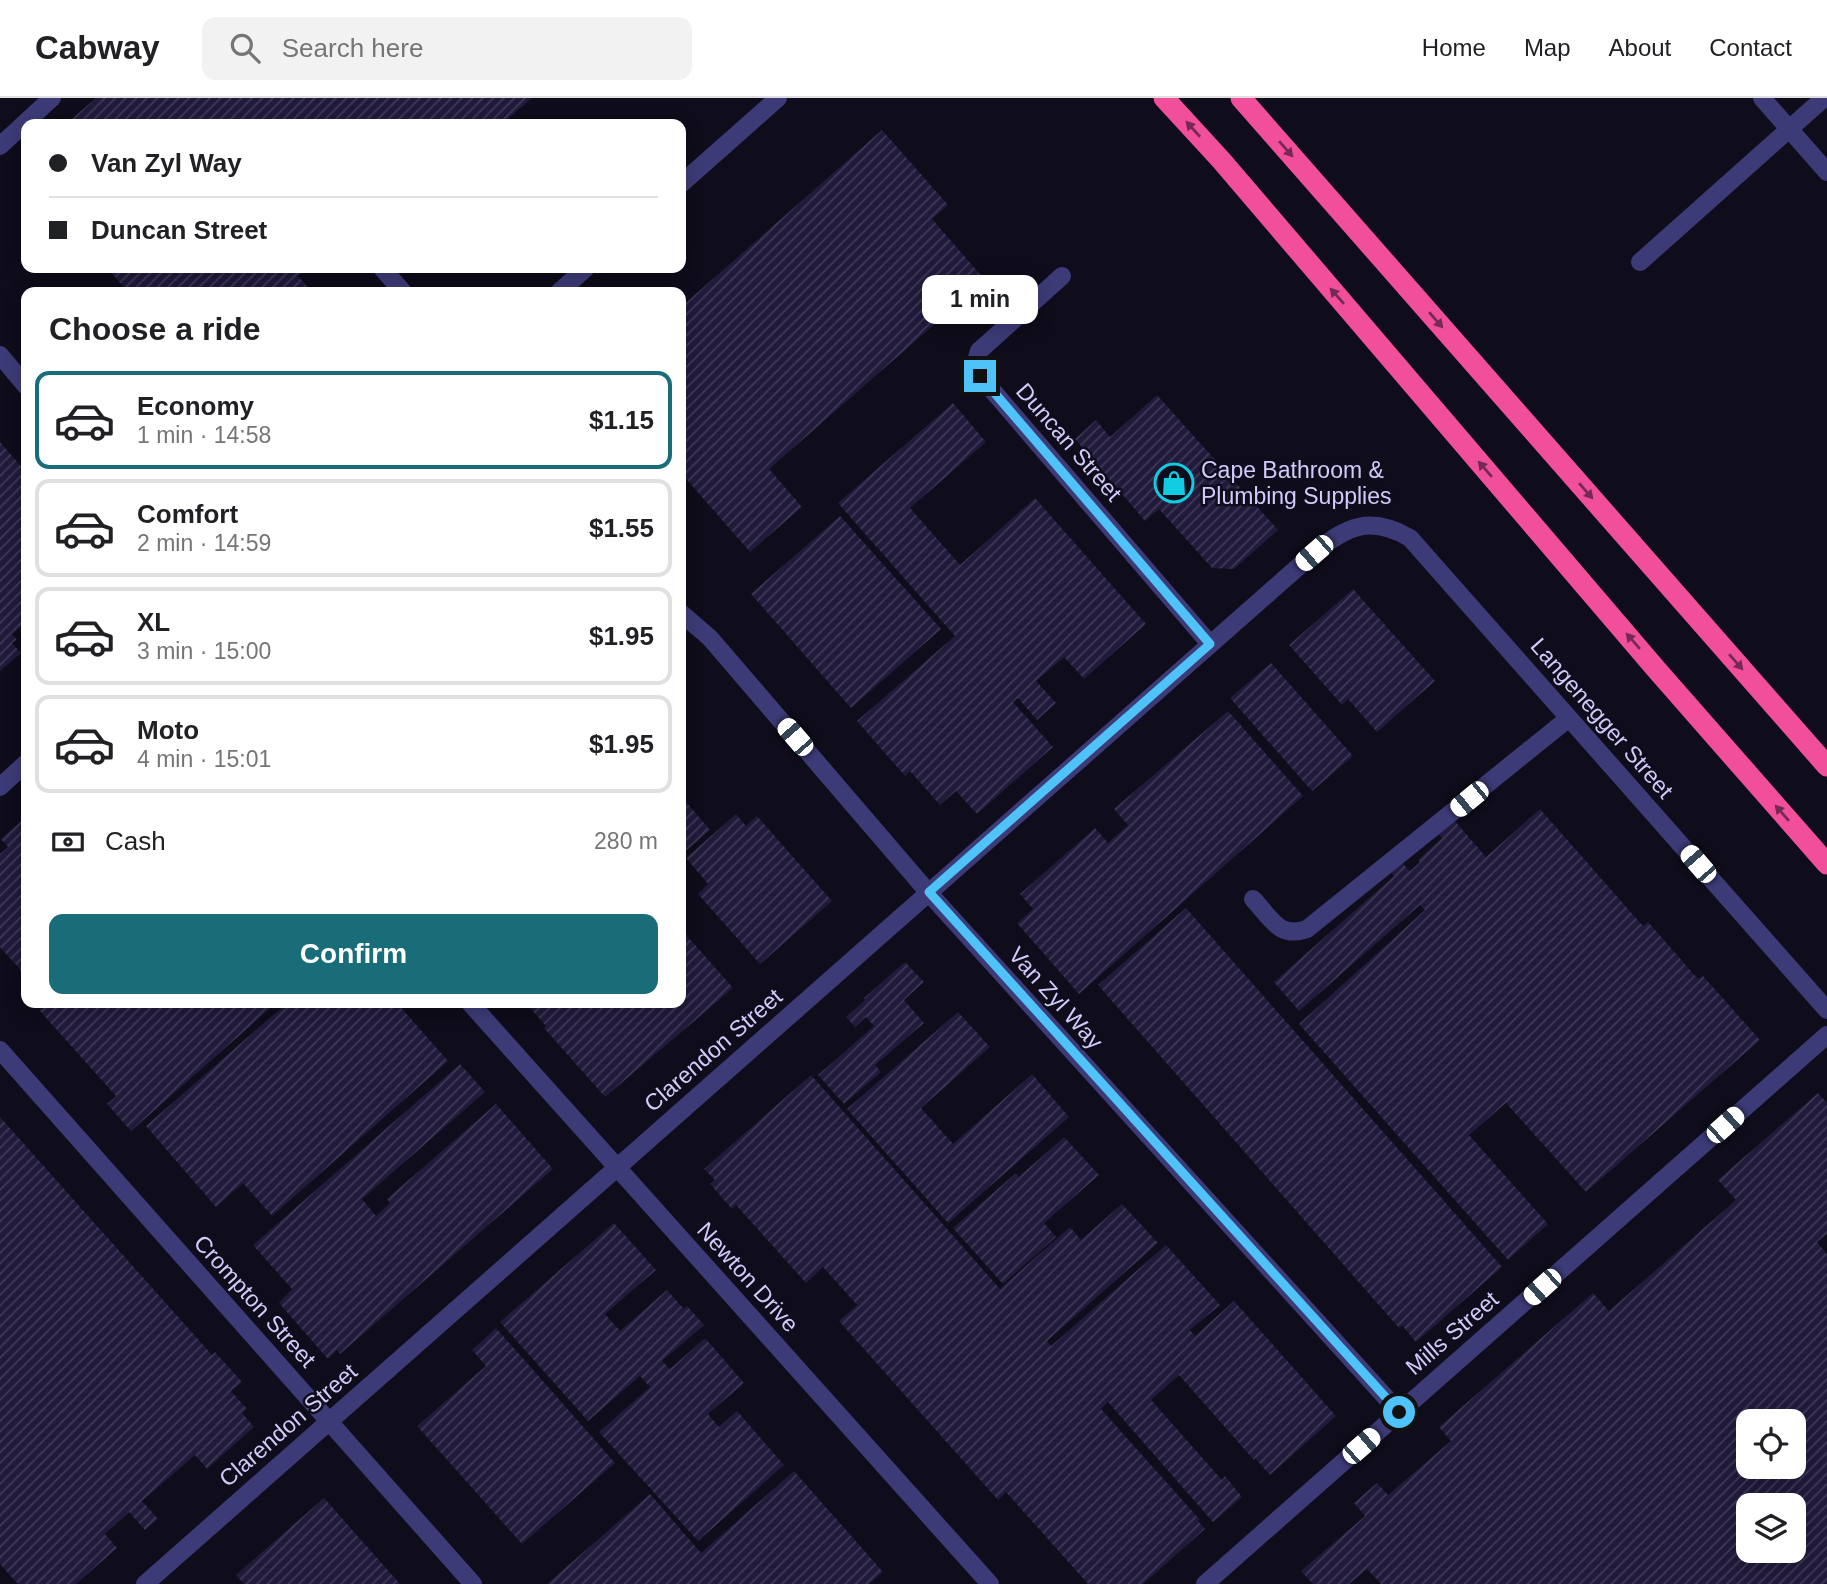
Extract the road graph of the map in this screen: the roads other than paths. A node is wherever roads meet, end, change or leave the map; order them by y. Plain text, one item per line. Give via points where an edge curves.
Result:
1 (52, 98) edge
2 (778, 98) edge
3 (1164, 98) edge
4 (1241, 98) edge
5 (1762, 98) edge
6 (1824, 98) edge
7 (29, 119) edge
8 (21, 127) edge
9 (1789, 129) junction
10 (0, 146) edge
11 (1827, 172) edge
12 (686, 180) edge
13 (1640, 262) dead end
14 (386, 273) edge
15 (580, 273) edge
16 (1062, 276) dead end
17 (399, 287) edge
18 (565, 287) edge
19 (0, 355) edge
20 (21, 380) edge
21 (1314, 553) joint
22 (686, 617) edge
23 (1210, 644) junction
24 (1569, 718) junction
25 (1827, 766) edge
26 (21, 768) edge
27 (0, 787) edge
28 (1827, 864) edge
29 (929, 892) junction
30 (1253, 899) dead end
31 (474, 1008) edge
32 (1827, 1010) edge
33 (1827, 1035) edge
34 (0, 1050) edge
35 (617, 1168) junction
36 (1399, 1412) junction
37 (329, 1422) junction
38 (145, 1584) edge
39 (472, 1584) edge
40 (990, 1584) edge
41 (1205, 1584) edge

1 - 7 street
2 - 12 street
28 -> 3 highway
4 -> 25 highway
5 - 9 street
6 - 9 street
8 - 10 street
9 - 11 street
9 - 13 street
14 - 17 street
15 - 18 street
16 - 23 street, Duncan Street via 979,351 975,364 980,376
19 - 20 street
21 - 23 street, Clarendon Street
21 - 24 street, Langenegger Street via 1348,529 1363,525 1380,525 1410,538
22 - 29 street, Van Zyl Way via 710,638
23 - 29 street, Clarendon Street
24 - 30 street via 1307,929 1283,932
24 - 32 street, Langenegger Street
26 - 27 street
29 - 35 street, Clarendon Street
29 - 36 street, Van Zyl Way
31 - 35 street, Newton Drive
33 - 36 street, Mills Street
34 - 37 street, Crompton Street
35 - 37 street, Clarendon Street
35 - 40 street, Newton Drive
36 - 41 street, Mills Street
37 - 38 street, Clarendon Street
37 - 39 street, Crompton Street

